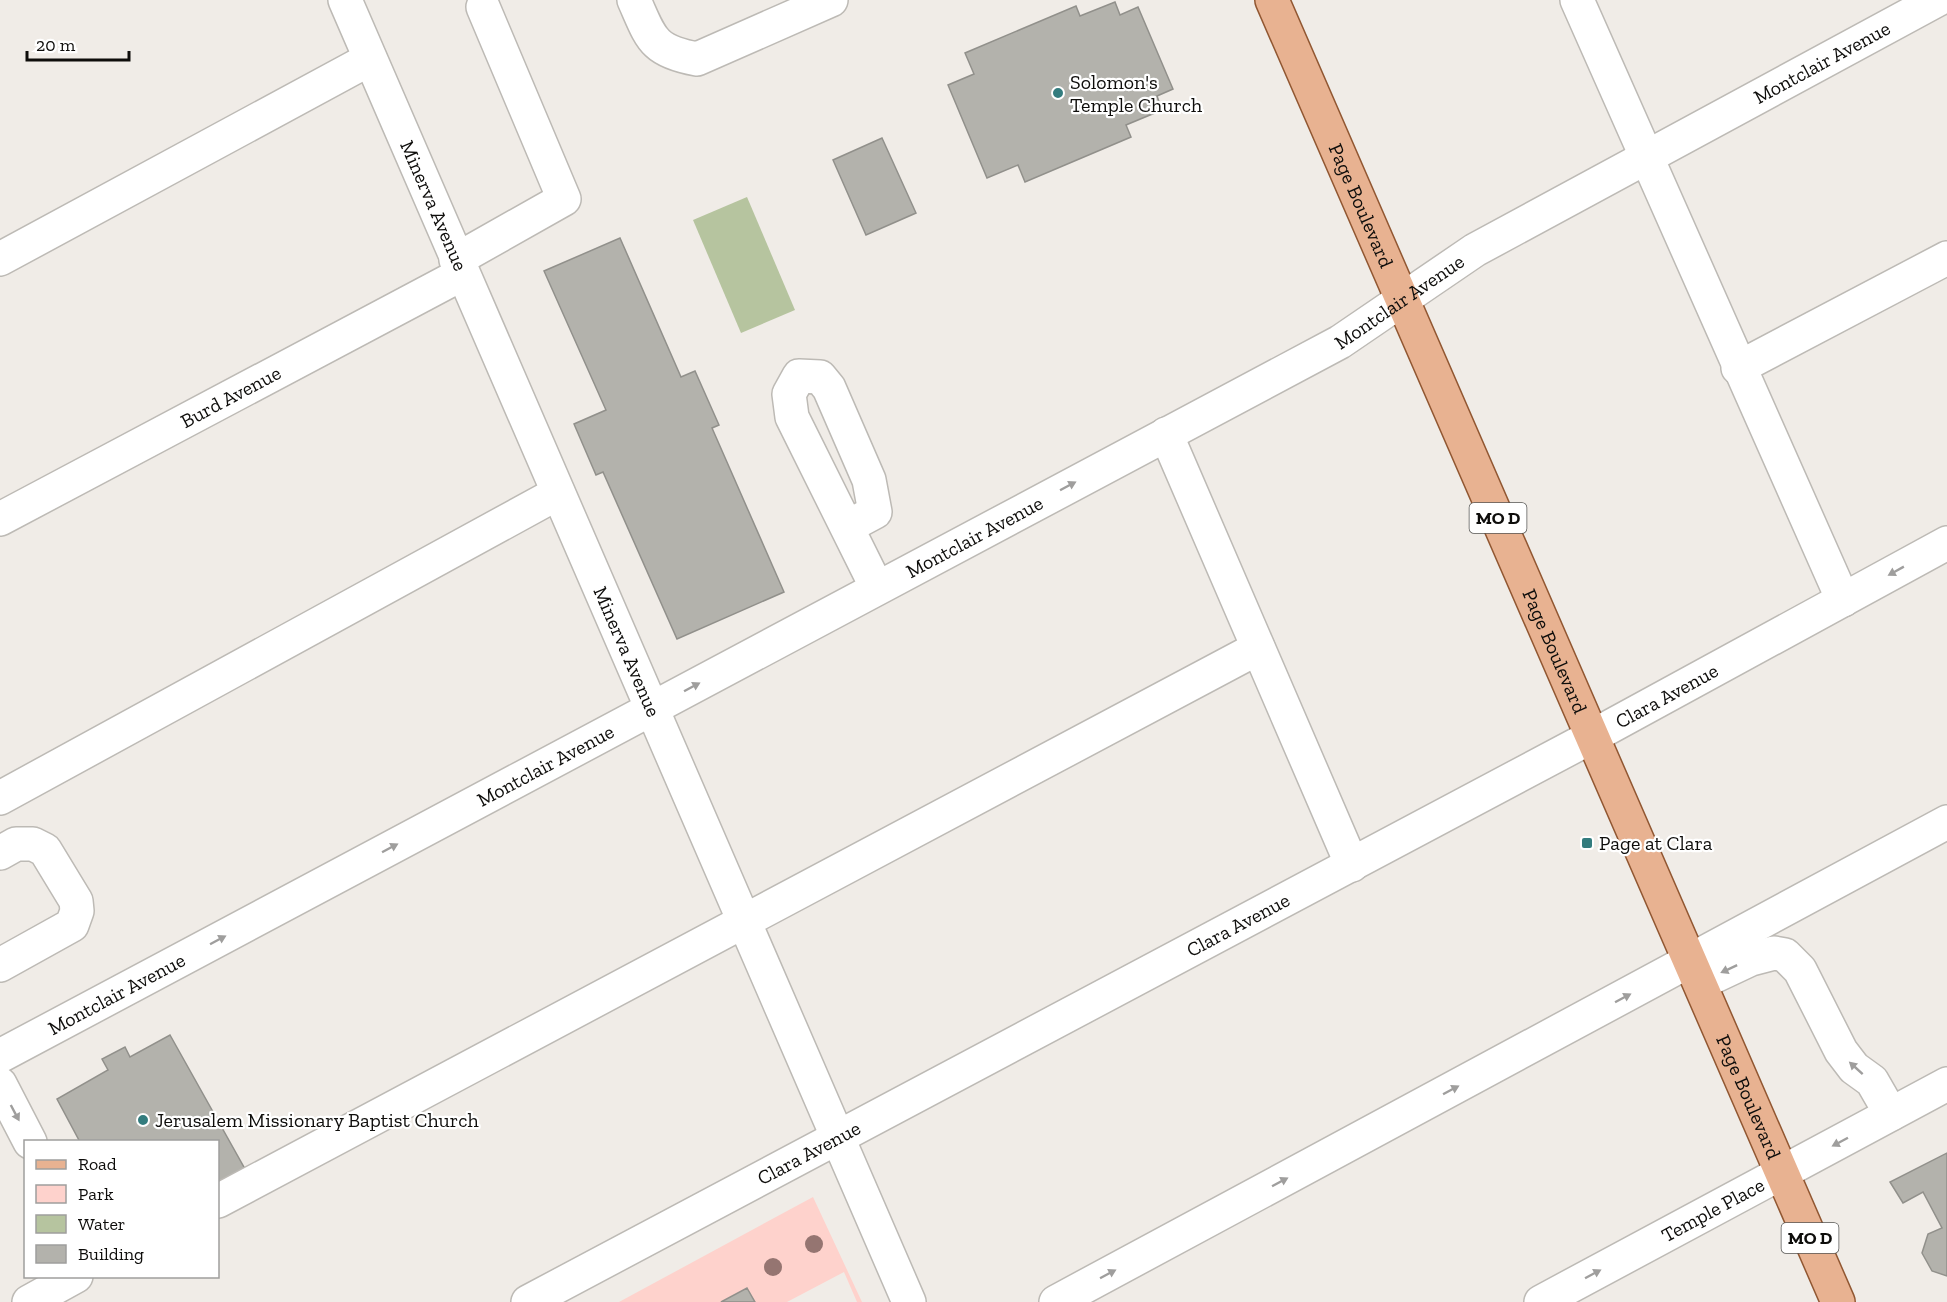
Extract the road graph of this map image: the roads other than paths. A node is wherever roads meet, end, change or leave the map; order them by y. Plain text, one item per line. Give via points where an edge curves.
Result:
1 (345, 0) edge
2 (634, 0) edge
3 (831, 0) edge
4 (1272, 0) edge
5 (1576, 0) edge
6 (1937, 0) edge
7 (483, 7) dead end
8 (370, 59) junction
9 (1645, 158) junction
10 (1947, 258) edge
11 (0, 259) edge
12 (459, 267) junction
13 (1402, 299) junction
14 (1738, 368) junction
15 (1166, 434) junction
16 (558, 493) junction
17 (0, 519) edge
18 (847, 528) dead end
19 (1947, 543) edge
20 (877, 588) junction
21 (1843, 600) junction
22 (1258, 648) junction
23 (652, 708) junction
24 (1593, 736) junction
25 (0, 798) edge
26 (1947, 822) edge
27 (0, 854) edge
28 (1352, 865) junction
29 (743, 921) junction
30 (0, 965) edge
31 (1695, 972) junction
32 (0, 1056) edge
33 (0, 1084) edge
34 (1947, 1084) edge
35 (1891, 1114) junction
36 (836, 1137) junction
37 (29, 1140) edge
38 (1782, 1173) junction
39 (219, 1200) edge
40 (72, 1278) edge
41 (29, 1302) edge
42 (528, 1302) edge
43 (909, 1302) edge
44 (1056, 1302) edge
45 (1541, 1302) edge
46 (1838, 1302) edge

1 - 8 street, Minerva Avenue
2 - 3 street via 652,40 678,56 697,59
4 - 13 main road, Page Boulevard / MO D
5 - 9 street
6 - 9 street, Montclair Avenue
7 - 12 street, Burd Avenue via 564,199
8 - 11 street
8 - 12 street, Minerva Avenue
9 - 13 street, Montclair Avenue via 1475,250
9 - 14 street
10 - 14 street
12 - 16 street, Minerva Avenue
12 - 17 street, Burd Avenue
13 - 15 street, Montclair Avenue via 1340,342
13 - 24 main road, Page Boulevard / MO D
14 - 21 street
20 -> 15 street, Montclair Avenue
15 - 22 street
16 - 23 street, Minerva Avenue
16 - 25 street
18 - 20 street
19 -> 21 street, Clara Avenue
23 -> 20 street, Montclair Avenue
21 - 24 street, Clara Avenue
22 - 28 street
22 - 29 street
23 - 29 street, Minerva Avenue
32 -> 23 street, Montclair Avenue
24 - 28 street, Clara Avenue
24 - 31 main road, Page Boulevard / MO D
26 - 31 street
27 - 30 street via 16,844 33,844 45,850 76,901 77,911 72,924
28 - 36 street, Clara Avenue
29 - 36 street, Minerva Avenue
29 - 39 street
35 -> 31 street via 1872,1081 1854,1068 1841,1051 1800,970 1785,955 1774,953
31 - 38 main road, Page Boulevard / MO D
44 -> 31 street
33 -> 37 street
34 - 35 street, Temple Place
35 -> 38 street, Temple Place
36 - 42 street, Clara Avenue
36 - 43 street, Minerva Avenue
45 -> 38 street, Temple Place
38 - 46 main road, Page Boulevard / MO D
40 - 41 street

